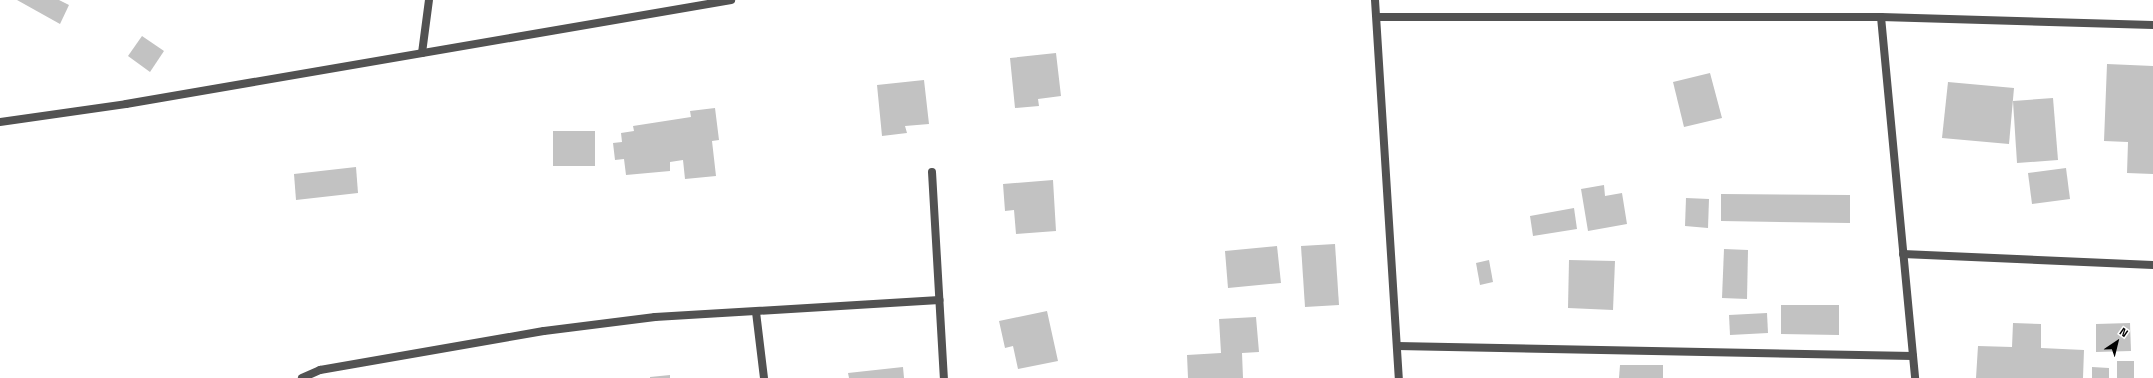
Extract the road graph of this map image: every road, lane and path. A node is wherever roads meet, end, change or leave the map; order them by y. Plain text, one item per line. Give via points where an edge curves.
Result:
1 (429, 0) edge
2 (731, 0) edge
3 (1375, 0) edge
4 (1378, 17) junction
5 (1881, 17) junction
6 (2153, 25) edge
7 (422, 53) junction
8 (0, 122) edge
9 (932, 172) dead end
10 (1903, 254) junction
11 (2153, 265) edge
12 (939, 300) junction
13 (756, 312) junction
14 (1397, 346) junction
15 (1913, 356) junction
16 (302, 378) edge
17 (764, 378) edge
18 (944, 378) edge
19 (1399, 378) edge
20 (1915, 378) edge

1 - 7 street
2 - 7 street
3 - 4 street
4 - 5 street
4 - 14 street
5 - 6 street
5 - 10 street
7 - 8 street
9 - 12 street
10 - 11 street
10 - 15 street
12 - 13 street
12 - 18 street
13 - 16 street via 655,317 544,330 320,370
13 - 17 street
14 - 15 street
14 - 19 street
15 - 20 street

